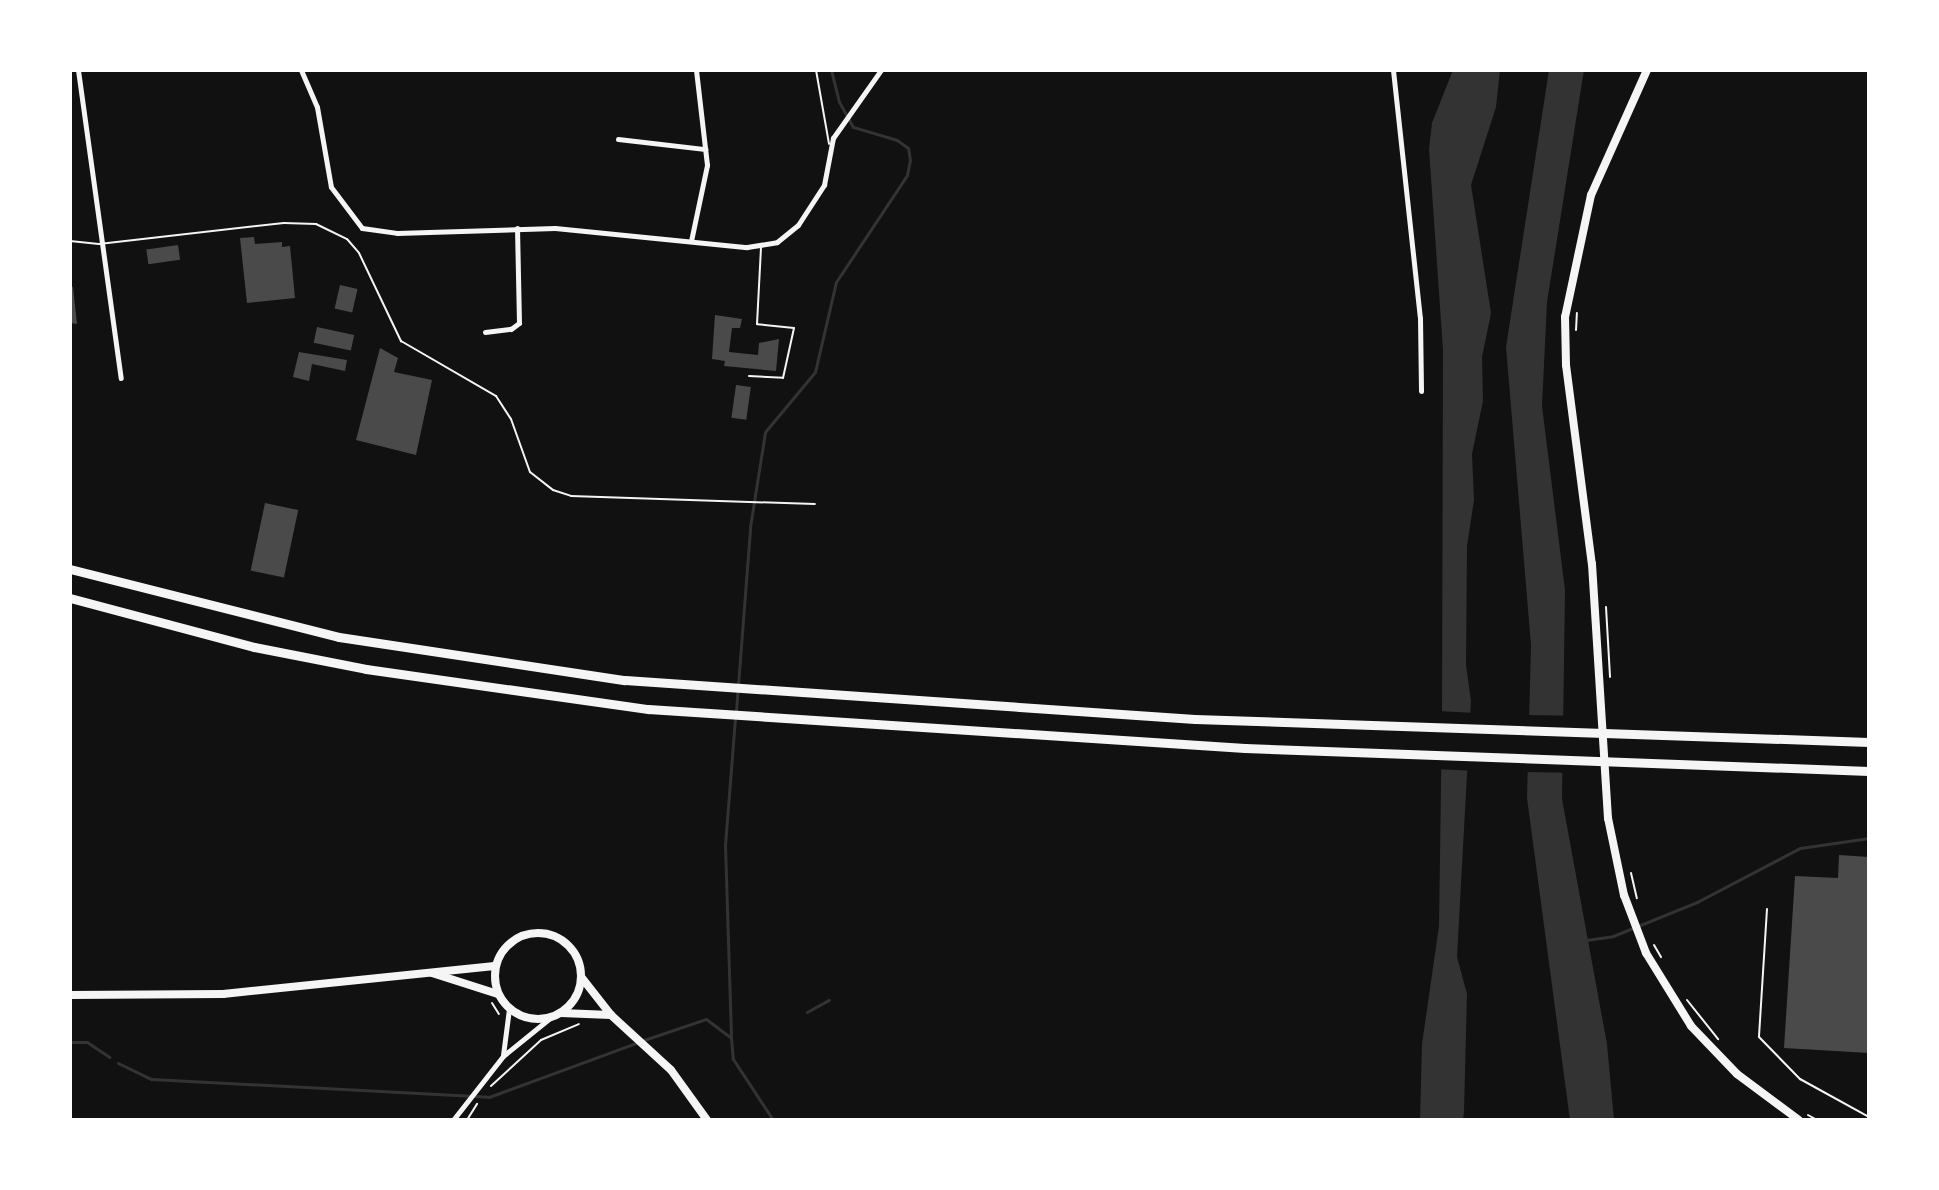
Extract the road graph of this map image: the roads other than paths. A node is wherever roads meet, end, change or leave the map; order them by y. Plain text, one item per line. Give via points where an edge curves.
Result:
1 (78, 70) edge
2 (301, 70) edge
3 (696, 70) edge
4 (816, 70) edge
5 (881, 70) edge
6 (1393, 70) edge
7 (1647, 70) edge
8 (618, 139) dead end
9 (830, 145) junction
10 (705, 149) junction
11 (517, 228) junction
12 (70, 241) edge
13 (691, 241) junction
14 (99, 244) junction
15 (761, 247) junction
16 (485, 332) dead end
17 (749, 376) dead end
18 (121, 378) dead end
19 (1421, 391) dead end
20 (815, 504) dead end
21 (70, 569) edge
22 (70, 598) edge
23 (1869, 742) edge
24 (1869, 771) edge
25 (1767, 909) dead end
26 (495, 966) junction
27 (419, 970) junction
28 (582, 978) junction
29 (498, 994) junction
30 (70, 995) edge
31 (509, 1009) junction
32 (561, 1013) junction
33 (611, 1015) junction
34 (550, 1018) junction
35 (503, 1056) junction
36 (1869, 1117) edge
37 (453, 1120) edge
38 (707, 1120) edge
39 (1799, 1120) edge

1 - 14 street
2 - 11 street via 317,107 331,187 362,228 389,233
3 - 10 street
4 - 9 lane
5 - 9 street
6 - 19 street via 1420,318
7 - 39 main road via 1591,195 1565,317 1566,365 1592,564 1608,818 1624,895 1646,953 1691,1026 1737,1074
8 - 10 street
9 - 15 street via 819,196 788,235
10 - 13 street via 706,172
11 - 13 street
11 - 16 street via 519,323
12 - 14 lane
13 - 15 street
14 - 18 street
14 - 20 lane via 284,223 328,229 347,239 366,264 401,341 496,396 511,419 525,463 545,485 571,496
15 - 17 lane via 757,324 794,328 783,378
21 - 23 highway via 227,612 395,648 708,687 1380,727
22 - 24 highway via 254,647 366,669 705,714 1378,755
25 - 36 lane via 1759,1037 1800,1079
26 - 27 main road
26 - 28 main road via 508,943 524,934 545,932 574,950
26 - 29 main road
27 - 29 main road
27 - 30 main road via 223,994
28 - 32 main road via 577,997
28 - 33 main road
29 - 31 main road
31 - 34 main road via 527,1018
31 - 35 street
32 - 33 main road
32 - 34 main road
33 - 38 main road via 690,1092
34 - 35 street
35 - 37 street

